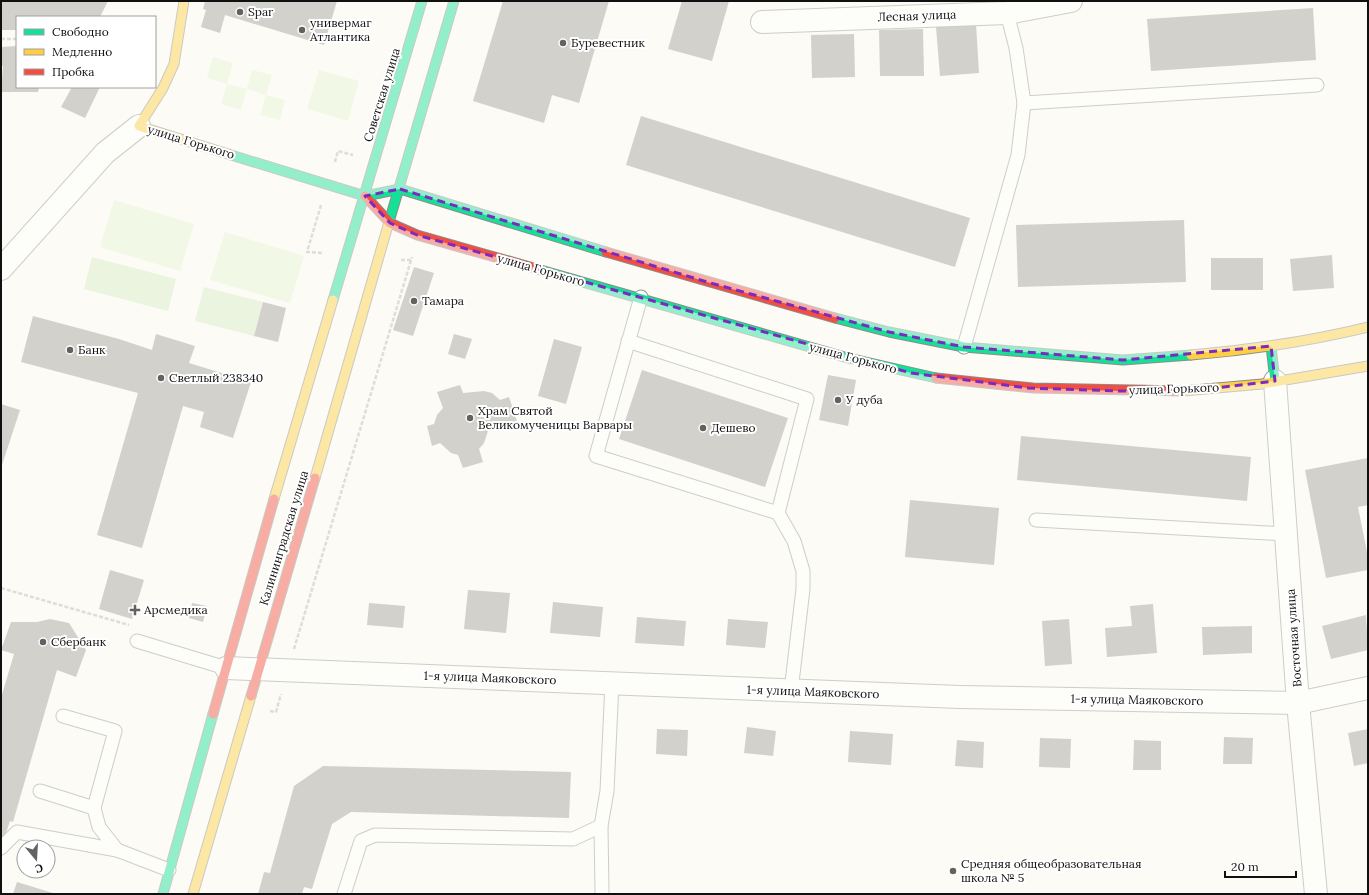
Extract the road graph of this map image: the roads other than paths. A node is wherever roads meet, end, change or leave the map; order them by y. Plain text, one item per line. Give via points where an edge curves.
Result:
1 (184, 1) edge
2 (422, 1) edge
3 (454, 1) edge
4 (1072, 1) edge
5 (1007, 13) junction
6 (762, 22) dead end
7 (1317, 86) dead end
8 (1024, 103) junction
9 (138, 126) junction
10 (400, 189) junction
11 (365, 196) junction
12 (390, 223) junction
13 (1, 269) edge
14 (641, 297) junction
15 (1368, 327) edge
16 (628, 341) junction
17 (1271, 346) junction
18 (964, 347) junction
19 (1368, 366) edge
20 (1275, 381) junction
21 (778, 513) junction
22 (1036, 520) dead end
23 (1286, 534) junction
24 (137, 641) road end
25 (226, 668) junction
26 (257, 669) junction
27 (612, 683) junction
28 (1368, 688) edge
29 (791, 691) junction
30 (1298, 703) junction
31 (63, 716) dead end
32 (40, 791) dead end
33 (94, 808) junction
34 (601, 826) junction
35 (1, 848) edge
36 (117, 850) junction
37 (170, 870) junction
38 (163, 894) edge
39 (193, 894) edge
40 (344, 894) edge
41 (602, 894) edge
42 (1316, 894) edge

1 - 9 street via 174,64 164,88
2 - 11 street, Советская улица
3 - 10 street
4 - 5 street, Лесная улица
5 - 6 street, Лесная улица
5 - 8 lane via 1016,48
7 - 8 lane
8 - 18 lane via 1018,154
9 - 11 street, улица Горького
9 - 13 street, улица Горького via 105,153
10 - 11 street, улица Горького
10 - 12 street, Калининградская улица
10 - 18 street, улица Горького via 838,322
11 - 12 street, улица Горького
11 - 25 street, Калининградская улица
12 - 14 street, улица Горького via 417,235
12 - 26 street, Калининградская улица
14 - 16 lane
14 - 20 street, улица Горького via 830,348 911,373 971,382 1028,388 1120,391 1199,390
15 - 17 street, улица Горького
16 - 21 lane via 807,399
16 - 21 lane via 596,456
17 - 18 street, улица Горького via 1235,352 1124,360
17 - 20 street
19 - 20 street, улица Горького
20 - 23 street, Восточная улица
21 - 29 lane via 794,541 802,571 803,589
22 - 23 lane
23 - 30 street, Восточная улица
24 - 25 lane
25 - 26 street, 1-я улица Маяковского
25 - 37 street, Калининградская улица
26 - 27 street, 1-я улица Маяковского
26 - 39 street, Калининградская улица
27 - 29 street, 1-я улица Маяковского
27 - 34 lane via 607,791
28 - 30 street, 1-я улица Маяковского
29 - 30 street, 1-я улица Маяковского via 960,698
30 - 42 street, Восточная улица
31 - 33 lane via 115,731
32 - 33 lane
33 - 36 lane via 99,827
34 - 40 lane via 573,839 374,835 361,841
34 - 41 lane
35 - 36 lane via 17,832
36 - 37 lane
37 - 38 street, Калининградская улица

